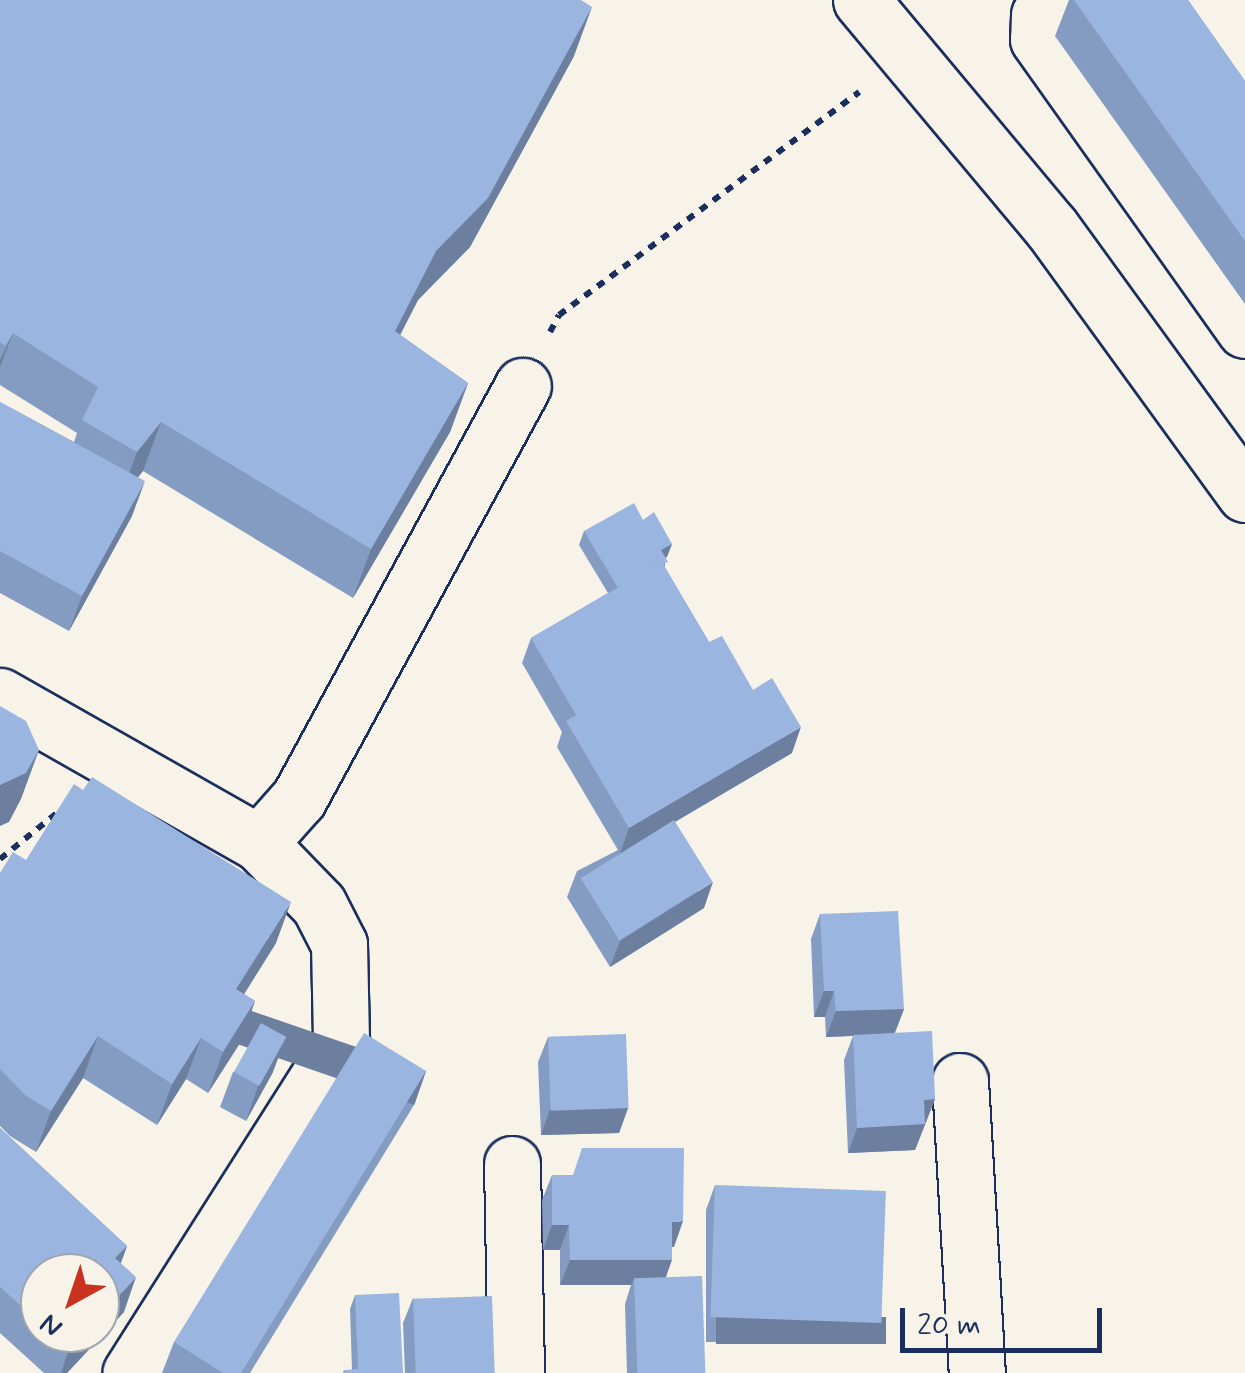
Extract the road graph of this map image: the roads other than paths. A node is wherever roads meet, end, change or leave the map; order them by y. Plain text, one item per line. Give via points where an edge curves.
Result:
1 (861, 0) edge
2 (1062, 0) edge
3 (1245, 330) edge
4 (522, 386) road end
5 (1245, 494) edge
6 (0, 696) edge
7 (259, 843) junction
8 (960, 1081) dead end
9 (512, 1164) dead end
10 (130, 1373) edge
11 (516, 1373) edge
12 (977, 1373) edge

1 - 5 street via 913,52
2 - 3 street via 1039,15 1038,39
4 - 7 street via 299,798
6 - 7 street
7 - 10 street via 319,905 339,944 341,1042
8 - 12 street
9 - 11 street

